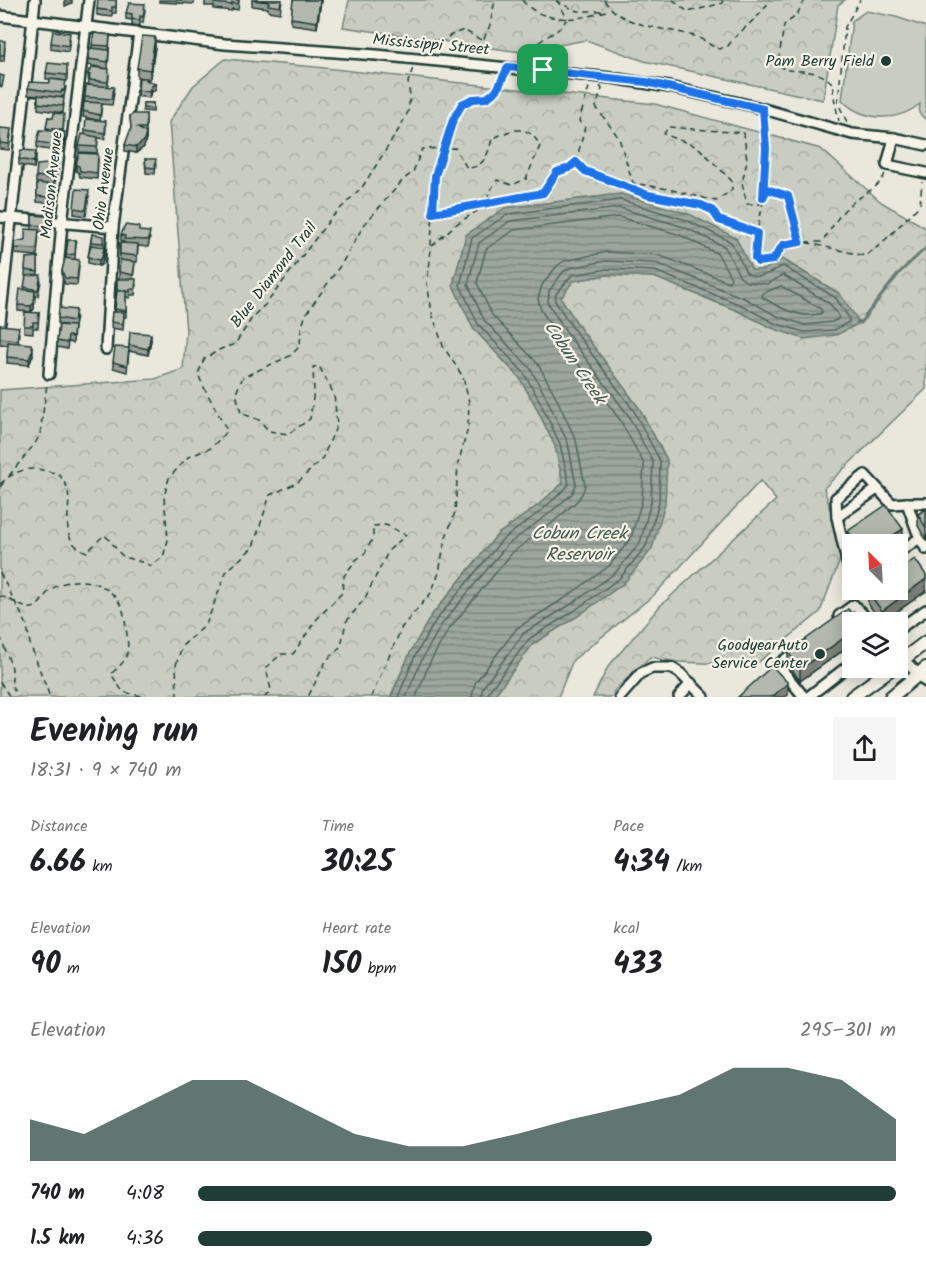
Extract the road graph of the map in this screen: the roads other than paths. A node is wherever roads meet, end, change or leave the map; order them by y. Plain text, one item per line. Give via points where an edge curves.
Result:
1 (35, 0) edge
2 (89, 0) edge
3 (0, 16) edge
4 (33, 20) junction
5 (86, 26) junction
6 (138, 33) junction
7 (894, 138) junction
8 (926, 146) edge
9 (925, 173) edge
10 (0, 217) edge
11 (10, 218) junction
12 (62, 223) junction
13 (113, 227) junction
14 (0, 322) edge
15 (106, 349) dead end
16 (49, 374) road end
17 (877, 489) junction
18 (926, 502) edge
19 (907, 503) junction
20 (837, 518) junction
21 (842, 538) edge
22 (920, 538) junction
23 (908, 546) edge
24 (926, 549) edge
25 (854, 600) edge
26 (854, 604) junction
27 (926, 610) edge
28 (861, 612) edge
29 (908, 622) edge
30 (829, 625) edge
31 (926, 642) edge
32 (803, 645) edge
33 (908, 653) edge
34 (908, 664) edge
35 (842, 670) edge
36 (923, 675) edge
37 (878, 678) edge
38 (691, 683) junction
39 (620, 697) edge
40 (679, 697) edge
41 (704, 697) edge
42 (806, 697) edge
43 (852, 697) edge
44 (891, 697) edge

1 - 4 street
2 - 5 street, Madison Avenue
3 - 4 street, Mississippi Street
4 - 5 street, Mississippi Street
4 - 11 street
5 - 6 street, Mississippi Street
5 - 12 street, Madison Avenue
6 - 7 street, Mississippi Street via 646,82 852,134
6 - 13 street, Ohio Avenue
7 - 8 street, Mississippi Street
7 - 9 street via 887,165
10 - 11 street
11 - 12 street
11 - 14 street
12 - 13 street
12 - 16 street, Madison Avenue
13 - 15 street, Ohio Avenue
17 - 19 street via 888,508
17 - 20 street
17 - 20 street via 865,475 836,498
18 - 19 street
19 - 22 street
20 - 21 street
22 - 23 street
22 - 24 street
25 - 26 street
26 - 28 street
26 - 30 street
27 - 29 street
31 - 33 main road
32 - 42 street via 778,665
34 - 36 street
35 - 42 street
36 - 44 main road
37 - 43 main road
38 - 39 street via 672,668 652,668 640,674
38 - 40 street
38 - 41 street

